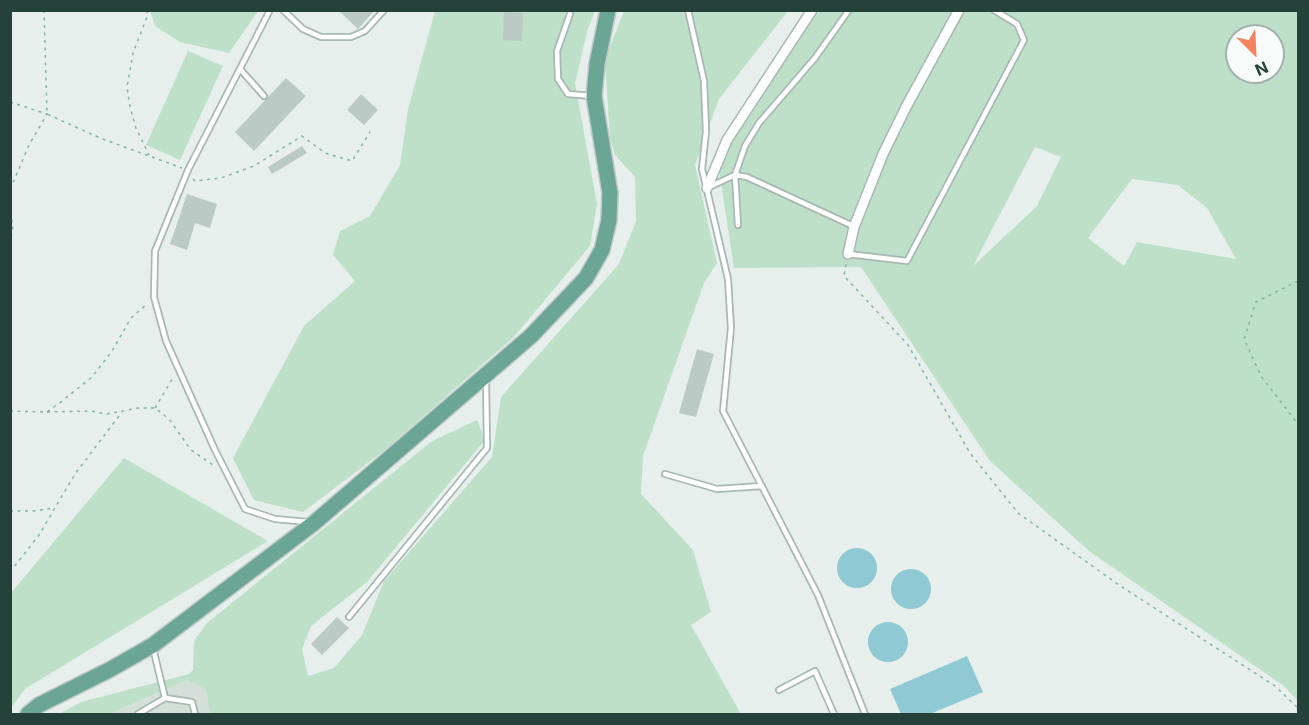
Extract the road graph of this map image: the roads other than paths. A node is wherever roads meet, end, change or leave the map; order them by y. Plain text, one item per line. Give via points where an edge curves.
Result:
1 (270, 10) edge
2 (283, 10) edge
3 (384, 10) edge
4 (608, 10) edge
5 (688, 10) edge
6 (812, 10) edge
7 (849, 10) edge
8 (959, 10) edge
9 (994, 10) edge
10 (570, 14) dead end
11 (240, 69) junction
12 (264, 96) dead end
13 (594, 96) junction
14 (735, 175) junction
15 (706, 188) junction
16 (738, 225) dead end
17 (854, 227) junction
18 (848, 254) joint
19 (486, 375) junction
20 (664, 474) dead end
21 (762, 486) junction
22 (314, 523) junction
23 (349, 617) dead end
24 (153, 645) junction
25 (779, 690) dead end
26 (165, 698) junction
27 (28, 714) edge
28 (138, 714) edge
29 (195, 714) edge
30 (834, 714) edge
31 (865, 714) edge

1 - 11 lane
2 - 3 lane via 303,29 321,37 351,37 365,31
4 - 13 main road
5 - 15 lane via 704,81 706,131 702,169
6 - 15 street via 727,140
7 - 14 lane via 815,58 759,123 745,146
8 - 17 street via 883,154
9 - 18 lane via 1017,24 1024,40 907,261
10 - 13 lane via 557,51 558,79 568,94
11 - 12 lane
11 - 22 lane via 188,170 155,251 154,297 166,341 245,509 275,519
13 - 19 main road via 610,193 602,250 586,278 531,336
14 - 15 lane
14 - 16 lane
14 - 17 lane
15 - 21 lane via 728,279 731,328 723,411
17 - 18 street
19 - 22 main road
19 - 23 lane via 487,448
20 - 21 lane via 717,489
21 - 31 lane via 818,595
22 - 24 main road
24 - 26 lane
24 - 27 main road
25 - 30 lane via 815,671
26 - 28 lane
26 - 29 lane via 192,702

